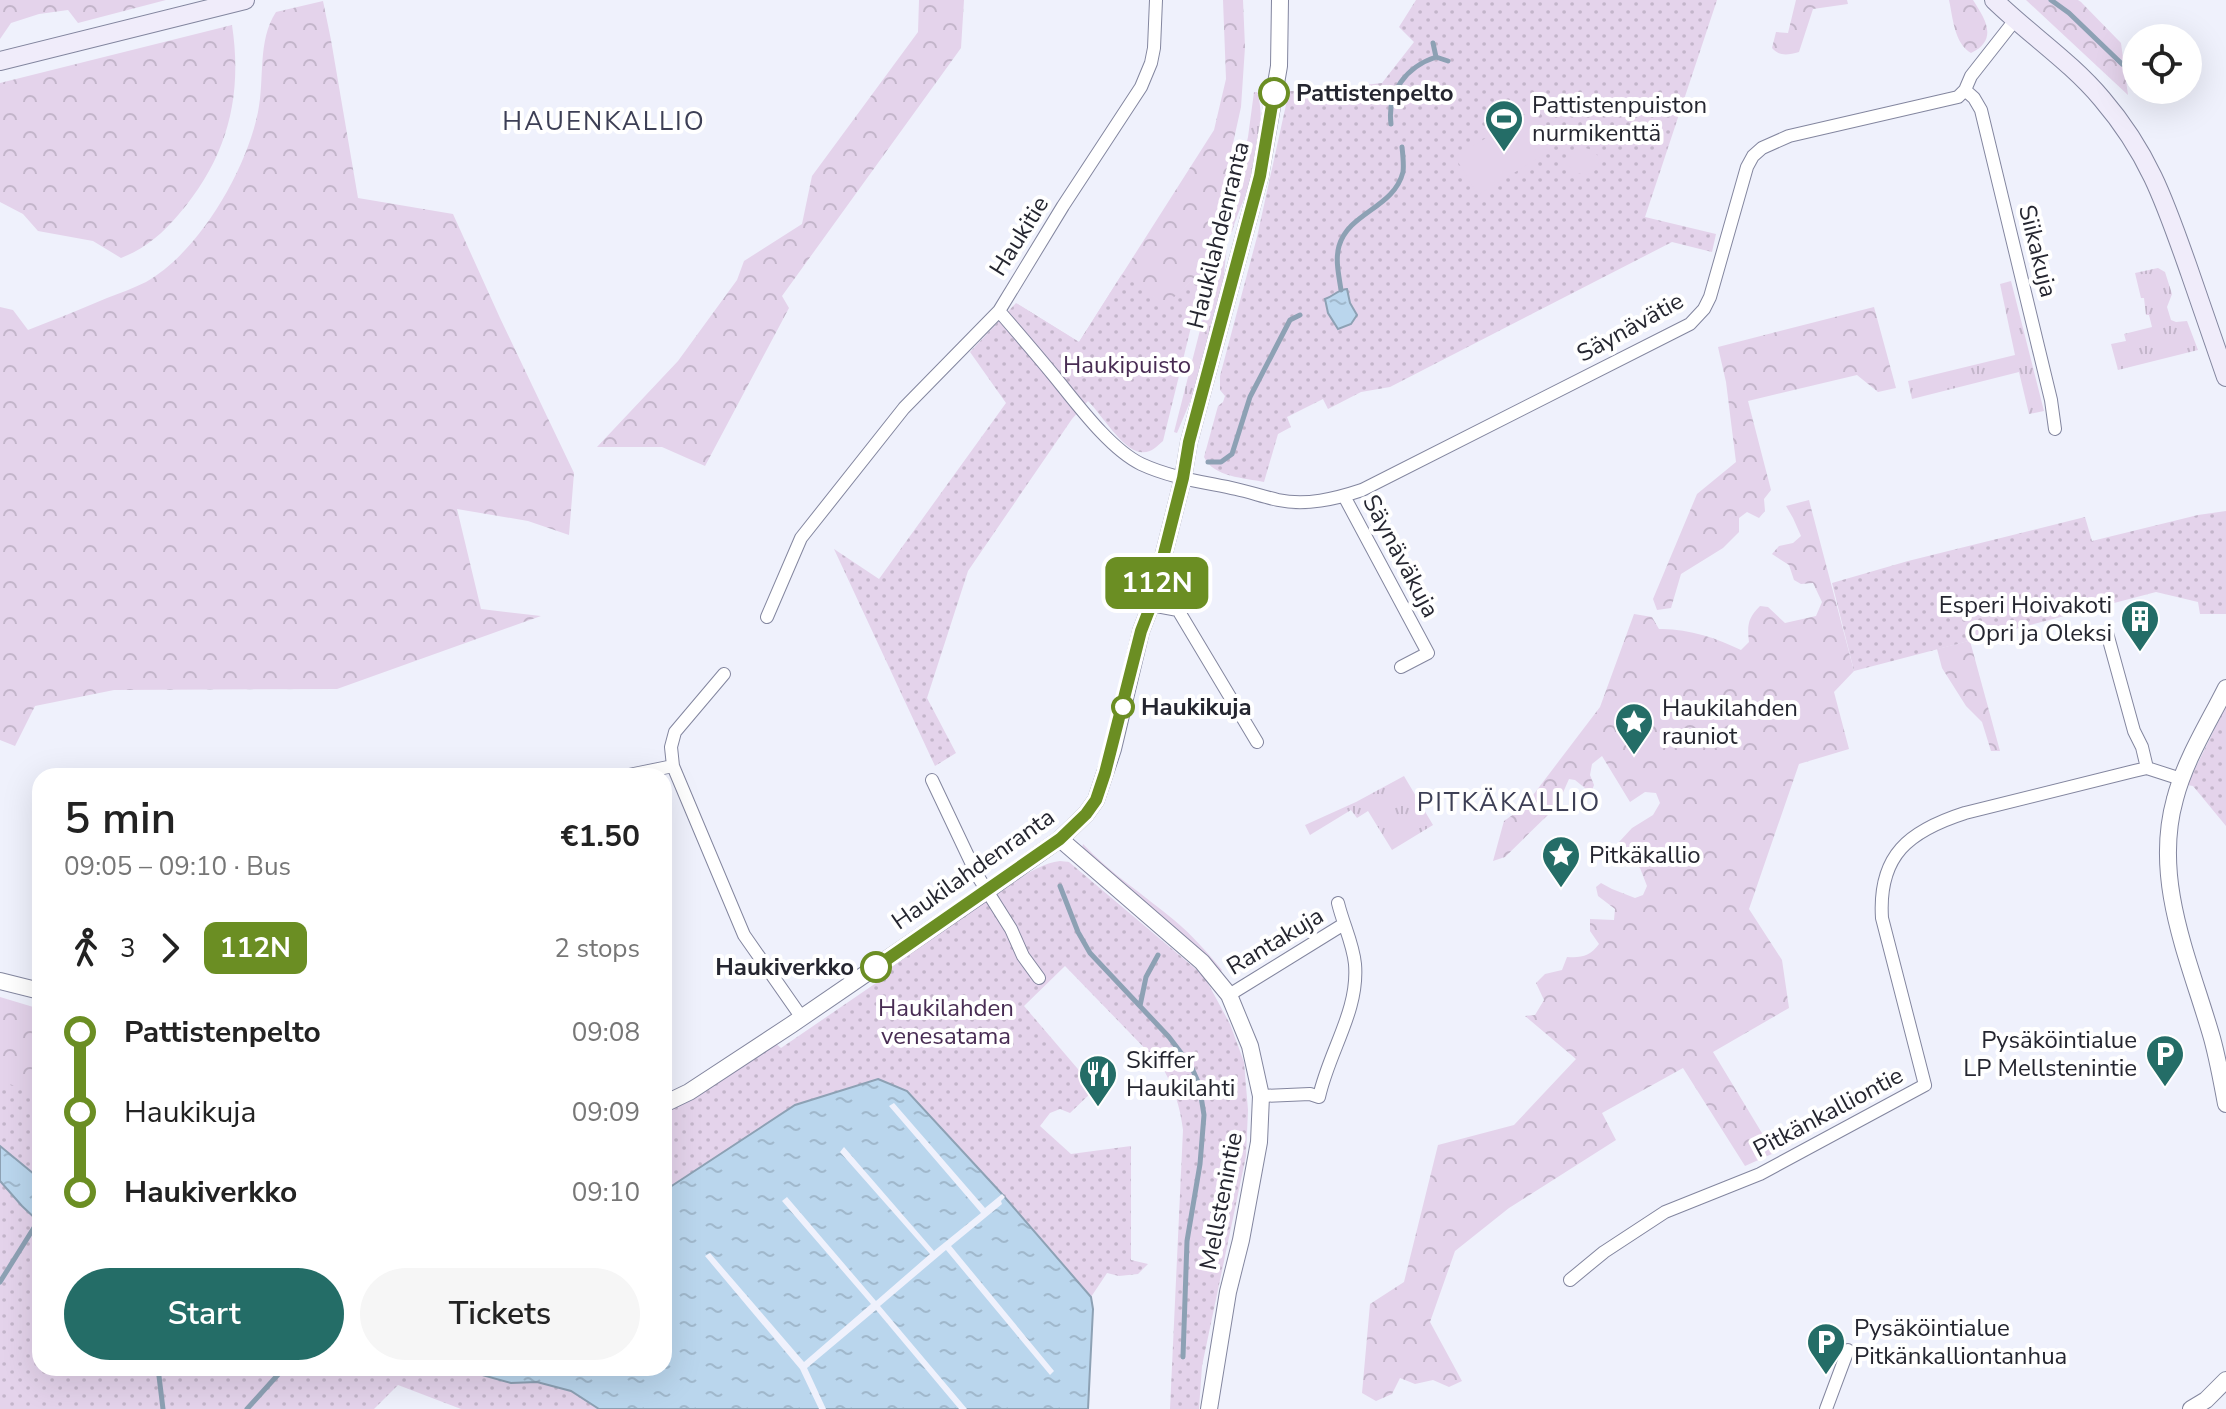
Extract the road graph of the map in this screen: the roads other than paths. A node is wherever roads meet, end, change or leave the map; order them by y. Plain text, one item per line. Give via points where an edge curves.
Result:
1 (245, 0) edge
2 (1156, 0) edge
3 (1280, 0) edge
4 (1994, 0) edge
5 (2015, 20) junction
6 (0, 61) edge
7 (1965, 90) junction
8 (999, 311) junction
9 (2226, 377) edge
10 (2055, 429) dead end
11 (1183, 478) junction
12 (1344, 496) junction
13 (1151, 605) junction
14 (767, 617) dead end
15 (2107, 633) dead end
16 (1401, 667) dead end
17 (724, 674) dead end
18 (2226, 688) edge
19 (1257, 742) dead end
20 (673, 766) junction
21 (663, 768) edge
22 (2147, 768) junction
23 (2181, 779) junction
24 (932, 780) dead end
25 (1060, 839) junction
26 (988, 890) junction
27 (1338, 903) dead end
28 (1344, 924) junction
29 (1039, 978) dead end
30 (0, 981) edge
31 (32, 989) edge
32 (1229, 995) junction
33 (802, 1018) junction
34 (1261, 1096) junction
35 (672, 1100) edge
36 (2226, 1104) edge
37 (1570, 1280) dead end
38 (1848, 1350) dead end
39 (2226, 1380) edge
40 (1209, 1409) edge
41 (1826, 1409) edge
42 (2191, 1409) edge

1 - 6 main road
2 - 8 street, Haukitie via 1154,48 1141,87
3 - 11 street, Haukilahdenranta via 1279,66 1260,176
4 - 5 main road
5 - 7 street
5 - 9 main road via 2092,88 2140,150 2165,202
7 - 10 street, Siikakuja via 1981,110
7 - 12 street, Säynävätie via 1958,97 1789,136 1762,148 1747,167 1710,297 1690,324
8 - 11 street, Haukitie via 1114,444 1139,463
8 - 14 street via 904,408 801,538
11 - 12 street, Säynävätie via 1280,500
11 - 13 street, Haukilahdenranta
12 - 16 street, Säynäväkuja via 1428,653
13 - 19 street via 1178,610
13 - 25 street, Haukilahdenranta via 1096,800
15 - 22 street
17 - 20 street via 675,732
18 - 23 street
20 - 21 street
20 - 33 street via 744,935
22 - 23 street
22 - 37 street, Pitkänkalliontie via 1938,821 1909,840 1895,857 1880,895 1925,1085 1760,1174 1665,1212
23 - 36 street via 2167,871
24 - 26 street
25 - 26 street, Haukilahdenranta
25 - 32 street, Mellstenintie via 1202,962
26 - 29 street
26 - 33 street, Haukilahdenranta
27 - 28 street
28 - 32 street, Rantakuja
28 - 34 street, Rantakuja via 1353,947 1356,992 1319,1097
30 - 31 street
32 - 34 street, Mellstenintie via 1250,1046
33 - 35 street, Haukilahdenranta
34 - 40 street, Mellstenintie via 1259,1142
38 - 41 street
39 - 42 street

